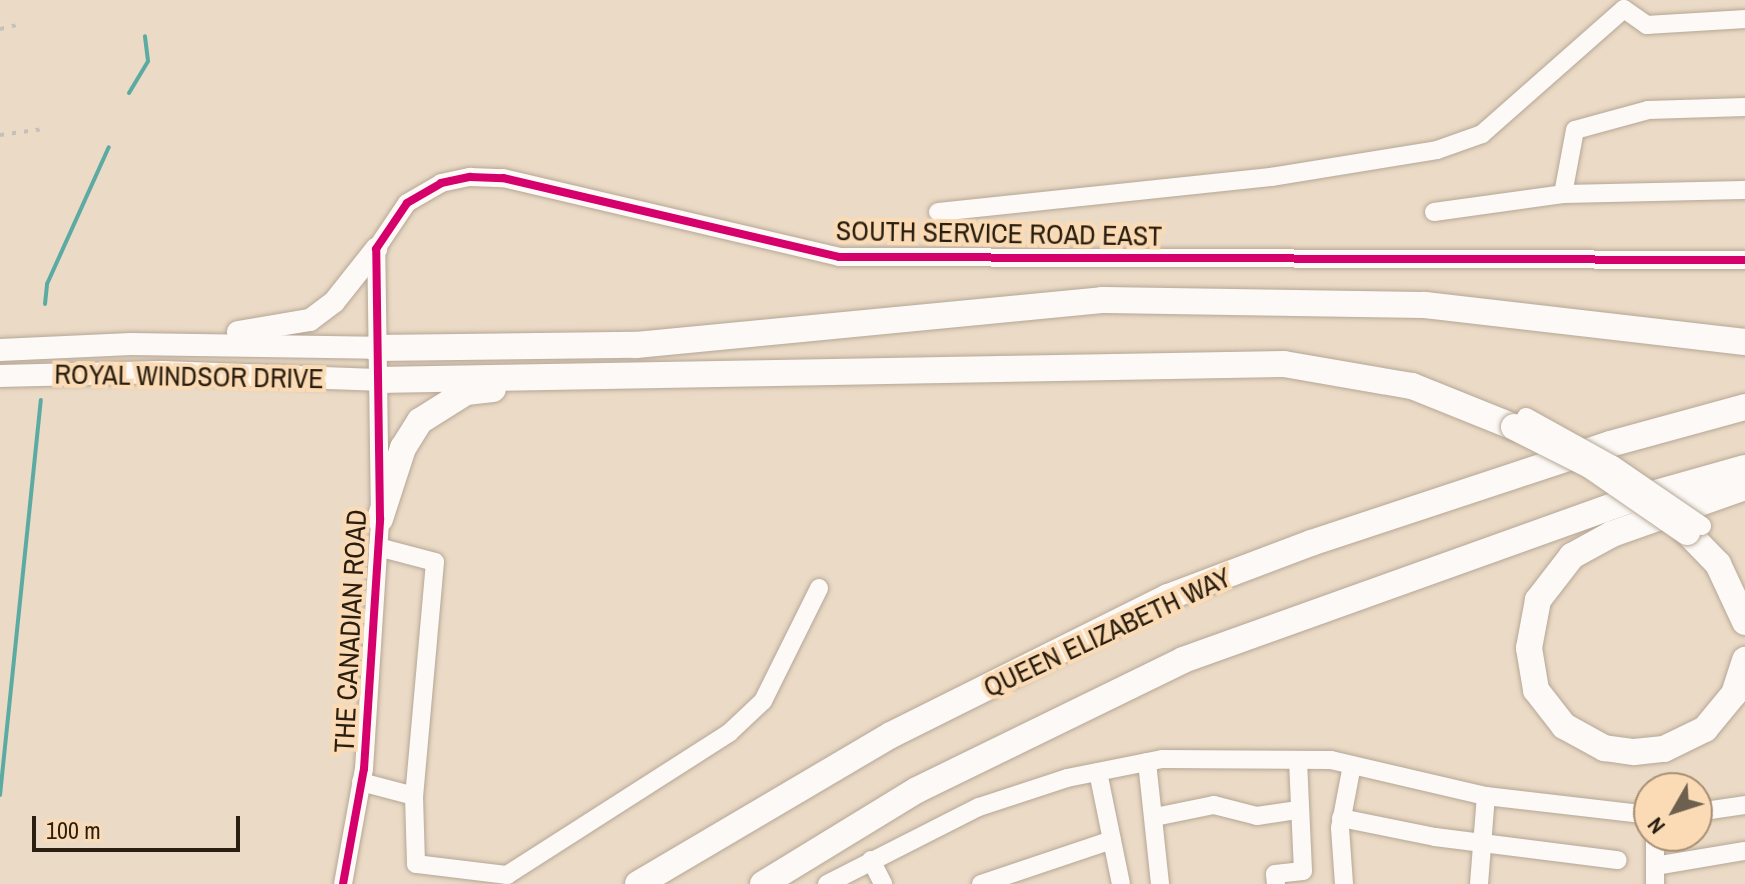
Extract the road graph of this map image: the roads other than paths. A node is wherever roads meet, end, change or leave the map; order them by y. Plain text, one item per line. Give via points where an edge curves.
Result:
1 (1630, 5) edge
2 (1745, 19) edge
3 (1745, 107) edge
4 (1745, 190) edge
5 (1563, 194) junction
6 (938, 212) dead end
7 (1434, 212) dead end
8 (376, 249) junction
9 (1745, 260) edge
10 (1745, 342) edge
11 (131, 344) junction
12 (375, 348) junction
13 (0, 350) edge
14 (0, 376) edge
15 (568, 376) junction
16 (377, 380) junction
17 (1745, 407) edge
18 (1745, 468) edge
19 (1745, 487) edge
20 (380, 519) junction
21 (378, 547) junction
22 (819, 588) dead end
23 (1745, 622) edge
24 (1745, 660) edge
25 (1298, 760) junction
26 (1147, 762) junction
27 (1352, 765) junction
28 (1098, 772) junction
29 (361, 782) junction
30 (414, 796) junction
31 (1486, 796) junction
32 (1745, 805) edge
33 (1297, 810) junction
34 (1713, 810) edge
35 (1633, 813) edge
36 (1155, 817) junction
37 (1341, 818) junction
38 (1112, 840) junction
39 (1483, 843) junction
40 (1745, 851) edge
41 (1655, 852) edge
42 (871, 860) junction
43 (1618, 860) dead end
44 (1655, 875) edge
45 (343, 884) edge
46 (638, 884) edge
47 (763, 884) edge
48 (827, 884) edge
49 (883, 884) edge
50 (981, 884) edge
51 (1121, 884) edge
52 (1160, 884) edge
53 (1276, 884) edge
54 (1344, 884) edge
55 (1479, 884) edge

1 - 2 street via 1647,25
1 - 6 street via 1482,134 1437,150 1271,177
3 - 5 street via 1648,110 1575,130
4 - 5 street
5 - 7 street
8 - 9 street, SOUTH SERVICE ROAD EAST via 407,203 441,183 470,177 618,201 839,257
8 - 11 main road via 334,302 310,320 268,331 150,335
8 - 12 street
10 - 12 highway via 1425,305 1102,300 636,345
11 - 12 main road, ROYAL WINDSOR DRIVE
11 - 13 main road, ROYAL WINDSOR DRIVE
12 - 16 street
14 - 16 main road, ROYAL WINDSOR DRIVE via 162,372
15 - 16 highway
15 - 20 highway via 466,392 444,402 420,421 403,448
15 - 23 highway, bridge via 1284,364 1412,386 1520,422 1694,529 1718,564
16 - 20 street, THE CANADIAN ROAD
17 - 46 highway, QUEEN ELIZABETH WAY via 1580,454 1311,543 1168,597 891,735
18 - 47 highway, QUEEN ELIZABETH WAY via 1631,500 1183,660 917,790
19 - 24 highway via 1612,534 1572,556 1538,600 1529,648 1536,690 1553,715 1589,742 1634,752 1664,749 1705,729 1734,694
20 - 21 street, THE CANADIAN ROAD
21 - 29 street, THE CANADIAN ROAD
21 - 30 street via 435,562
22 - 30 street via 763,701 729,733 531,864 507,875 416,864
25 - 26 street
25 - 27 street
25 - 33 street
26 - 28 street
26 - 36 street
27 - 31 street
27 - 37 street
28 - 38 street
28 - 42 street via 979,807
29 - 30 street
29 - 45 street, THE CANADIAN ROAD
31 - 35 street
31 - 39 street
32 - 34 street
33 - 36 street via 1257,816 1214,805
33 - 53 street via 1303,871 1275,874
36 - 52 street
37 - 39 street
37 - 54 street
38 - 50 street
38 - 51 street
39 - 43 street
39 - 55 street
40 - 44 street
41 - 44 street
42 - 48 street
42 - 49 street

